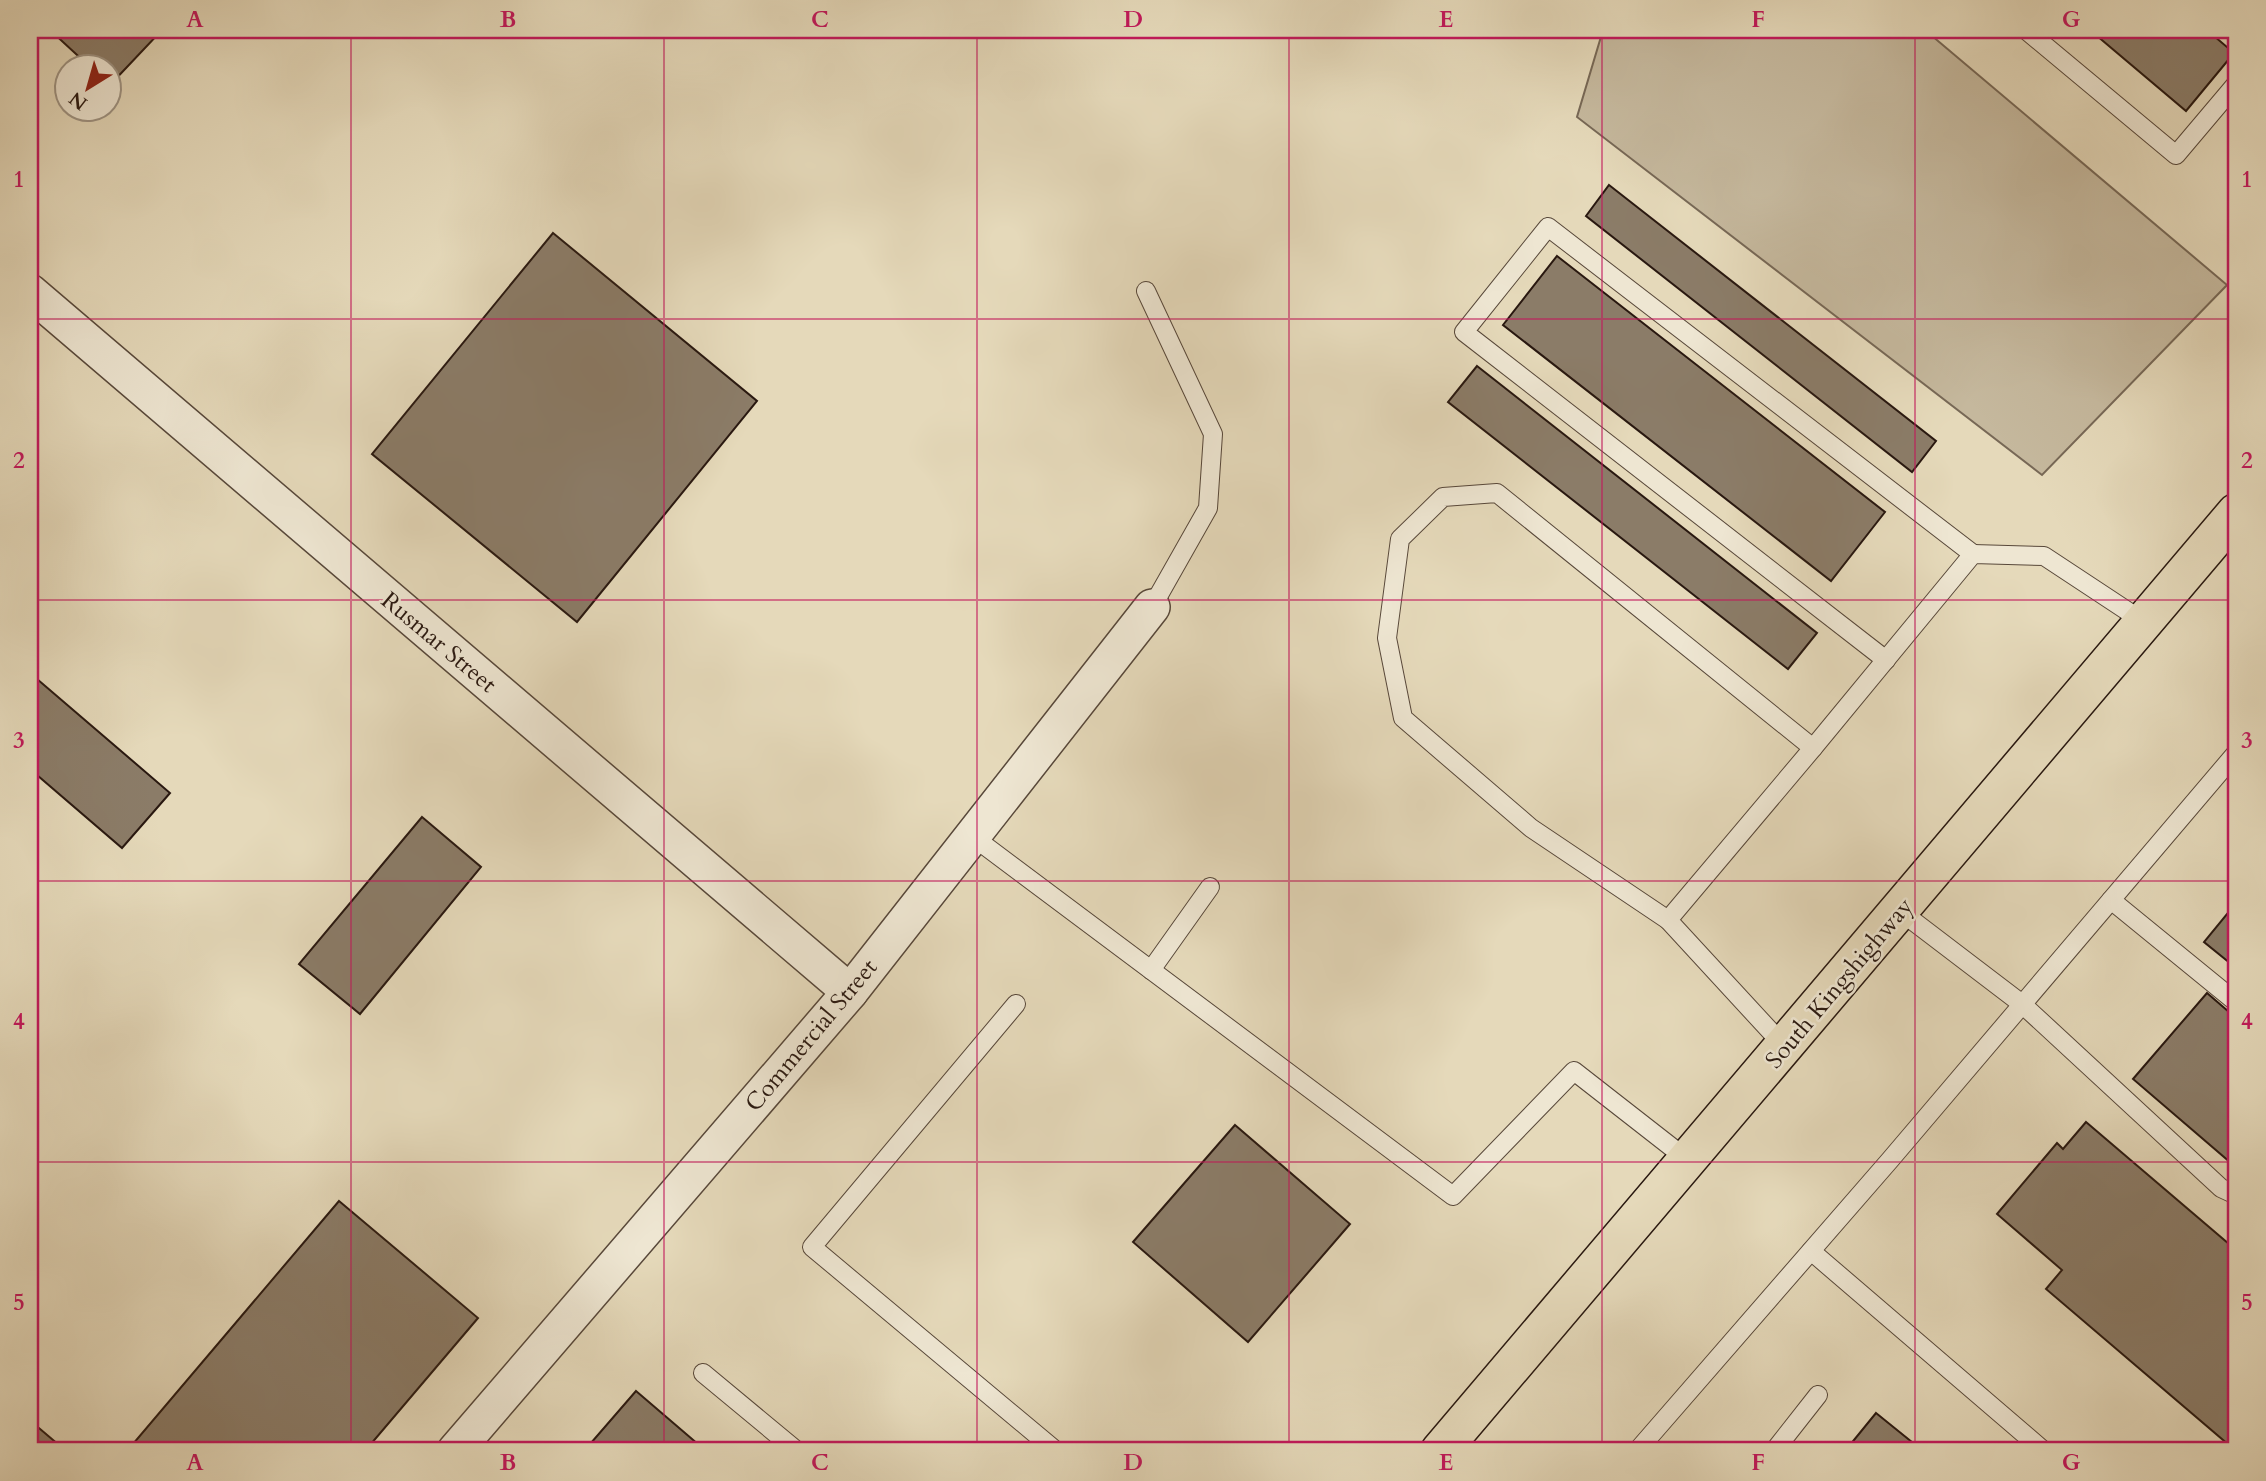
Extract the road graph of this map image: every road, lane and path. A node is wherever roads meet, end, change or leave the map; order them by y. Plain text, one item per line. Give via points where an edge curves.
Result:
1 (2026, 30) edge
2 (2236, 83) edge
3 (1146, 291) dead end
4 (30, 292) edge
5 (2236, 513) edge
6 (1973, 554) junction
7 (1152, 607) joint
8 (2144, 621) junction
9 (1886, 660) junction
10 (1814, 748) junction
11 (2236, 753) edge
12 (972, 836) junction
13 (1210, 887) dead end
14 (2111, 900) junction
15 (1900, 911) junction
16 (1668, 920) junction
17 (1151, 970) junction
18 (850, 992) junction
19 (2236, 1002) edge
20 (1016, 1004) dead end
21 (2022, 1004) junction
22 (1785, 1046) junction
23 (1688, 1160) junction
24 (2236, 1195) edge
25 (1811, 1251) junction
26 (704, 1373) dead end
27 (1818, 1395) dead end
28 (1645, 1448) edge
29 (455, 1451) edge
30 (797, 1451) edge
31 (1056, 1451) edge
32 (1440, 1451) edge
33 (1774, 1451) edge
34 (2044, 1451) edge

1 - 2 lane via 2176,155
3 - 7 lane via 1213,434 1208,508
4 - 18 street, Rusmar Street
5 - 8 main road, South Kingshighway
6 - 8 lane via 2043,556
6 - 9 lane
6 - 9 lane via 1548,227 1464,332
7 - 12 street, Commercial Street
8 - 15 main road, South Kingshighway
9 - 10 lane
10 - 16 lane
10 - 16 lane via 1497,493 1443,497 1400,539 1387,638 1403,718 1531,828
11 - 14 lane
12 - 17 lane
12 - 18 street, Commercial Street
13 - 17 lane
14 - 19 lane
14 - 21 lane
15 - 21 lane
15 - 22 main road, South Kingshighway
16 - 22 lane
17 - 23 lane via 1452,1196 1574,1071
18 - 29 street, Commercial Street
20 - 31 lane via 812,1247
21 - 24 lane via 2221,1188
21 - 25 lane
22 - 23 main road, South Kingshighway
23 - 32 main road, South Kingshighway
25 - 28 lane
25 - 34 lane
26 - 30 lane
27 - 33 lane

